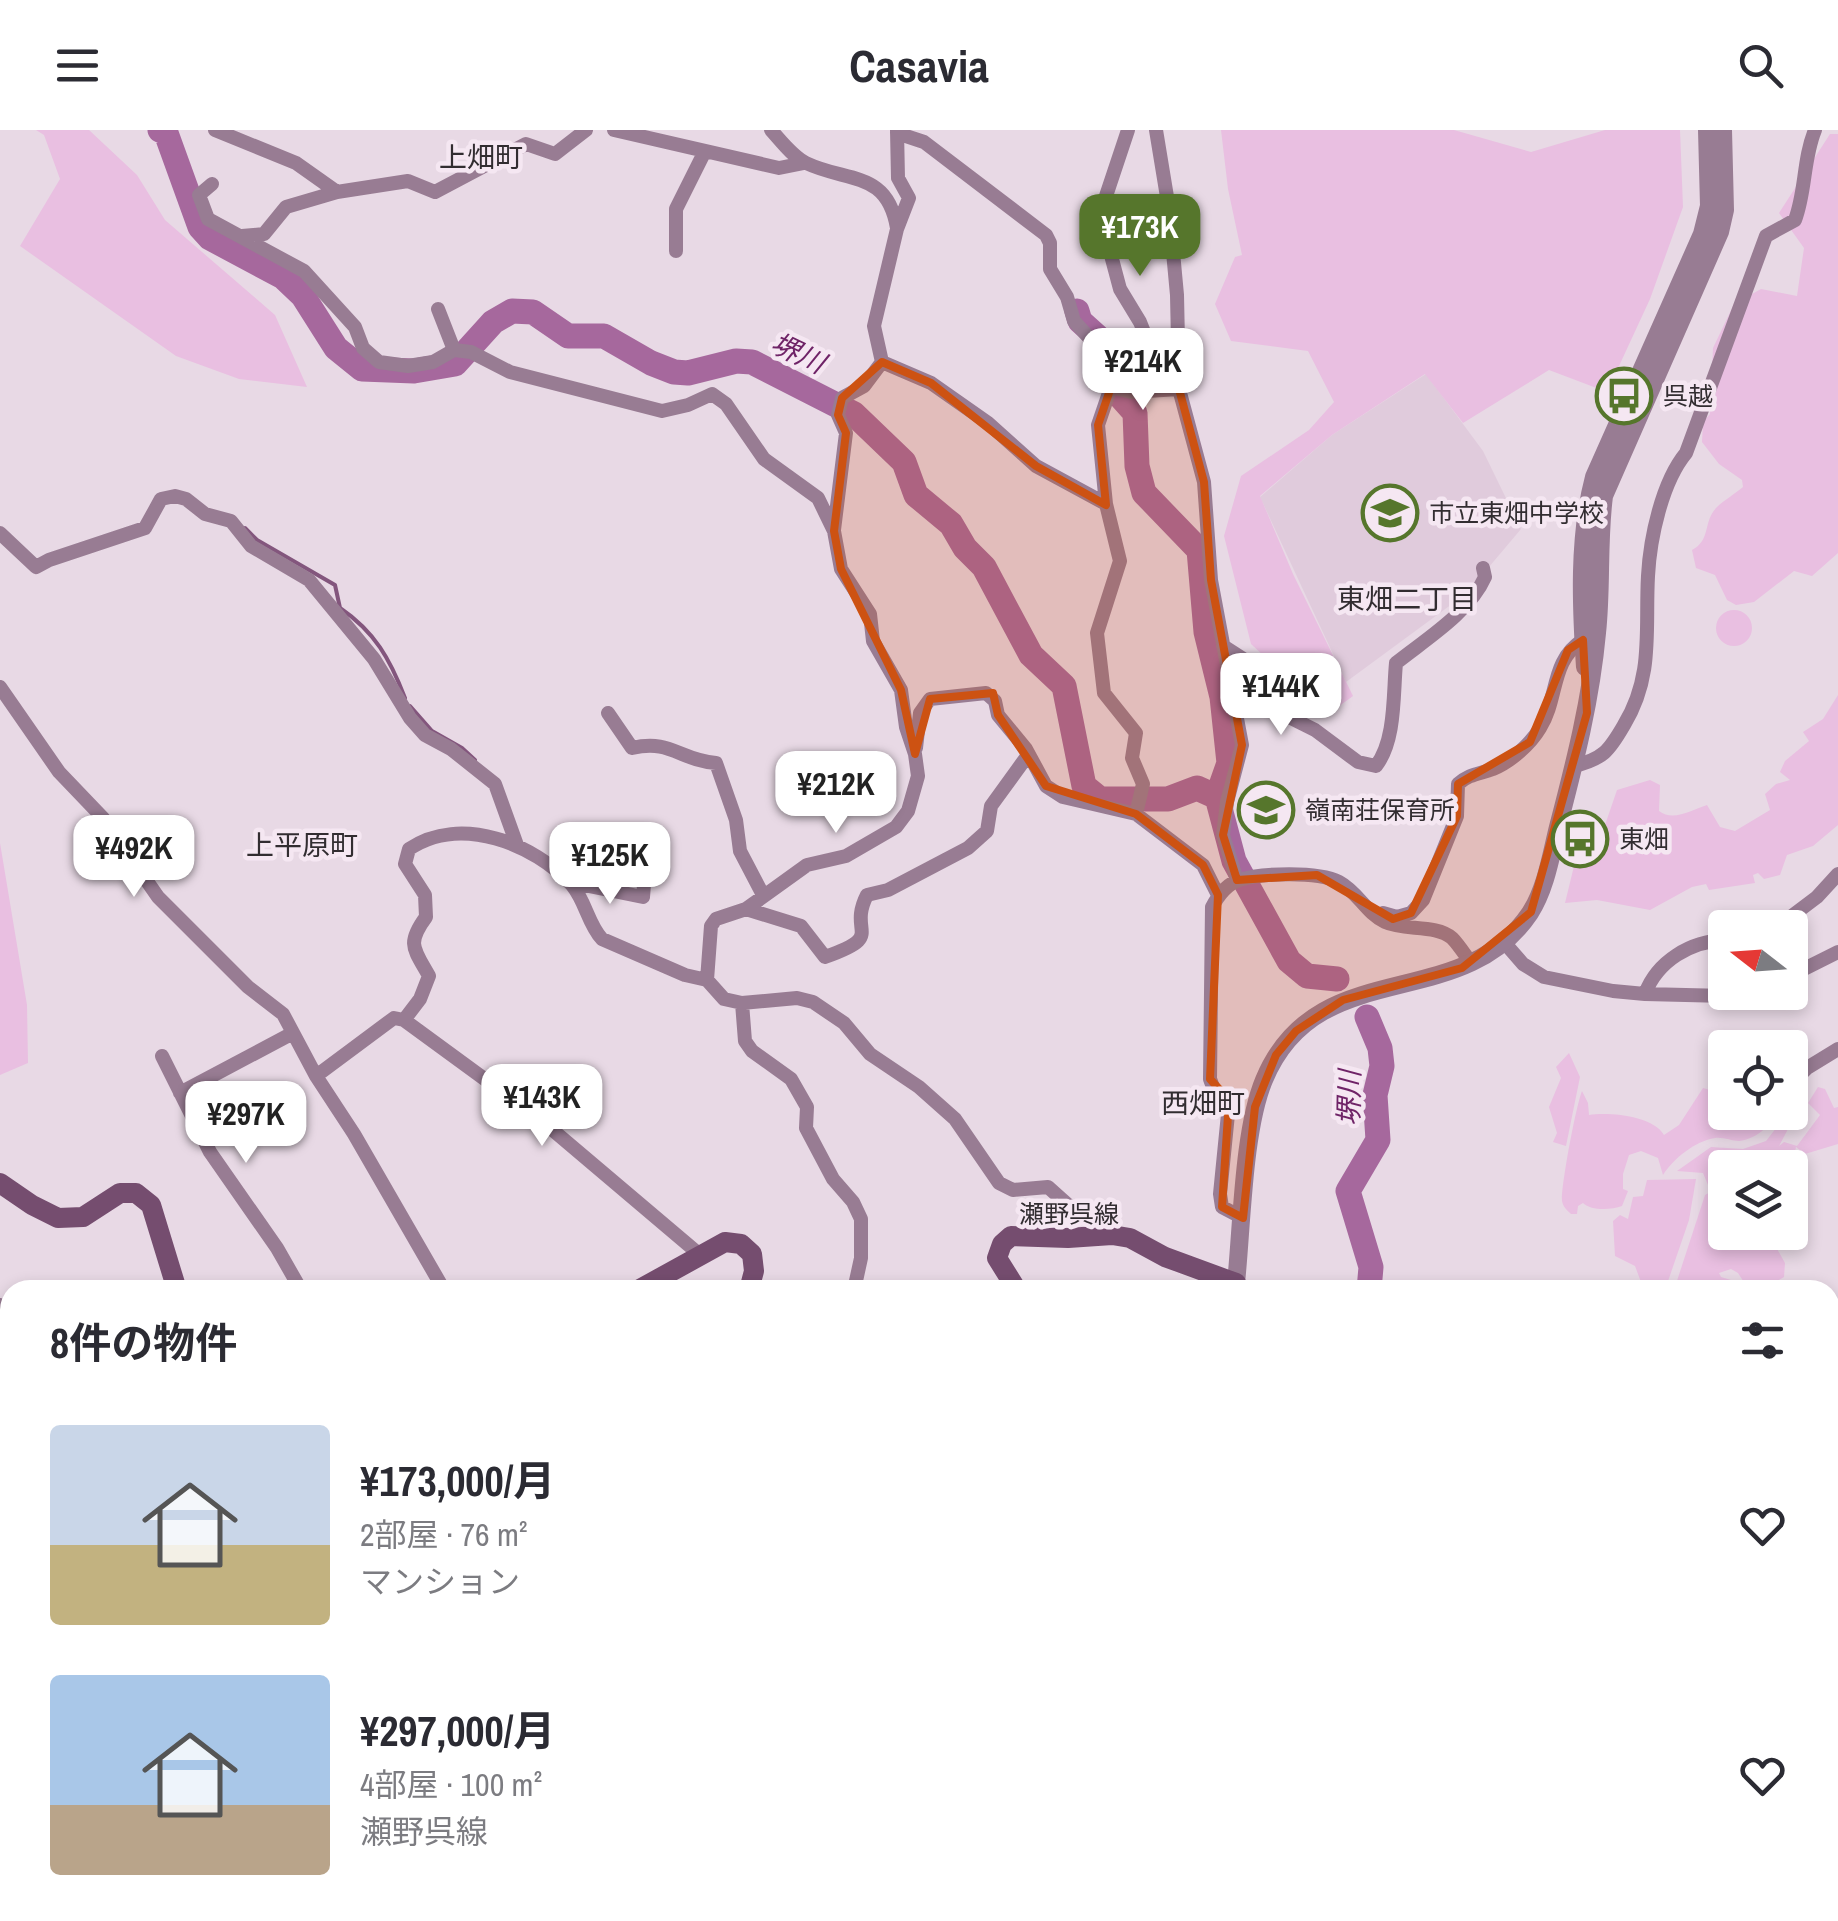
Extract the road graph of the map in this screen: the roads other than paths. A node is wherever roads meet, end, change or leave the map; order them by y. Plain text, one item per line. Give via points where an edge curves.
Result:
1 (215, 130) edge
2 (586, 130) edge
3 (614, 130) edge
4 (771, 130) edge
5 (1128, 130) edge
6 (1156, 130) edge
7 (1708, 130) edge
8 (1723, 130) edge
9 (1815, 130) edge
10 (897, 132) edge
11 (704, 153) junction
12 (804, 162) junction
13 (212, 184) dead end
14 (336, 192) junction
15 (898, 229) junction
16 (241, 236) junction
17 (676, 251) dead end
18 (438, 310) dead end
19 (454, 350) junction
20 (882, 362) junction
21 (1111, 387) junction
22 (1179, 390) junction
23 (1149, 391) junction
24 (1106, 504) junction
25 (834, 531) junction
26 (0, 533) edge
27 (1483, 568) dead end
28 (1583, 640) junction
29 (1224, 646) junction
30 (0, 687) edge
31 (608, 713) dead end
32 (1587, 713) junction
33 (915, 754) junction
34 (1028, 755) junction
35 (1574, 766) junction
36 (1136, 814) junction
37 (518, 845) junction
38 (630, 849) dead end
39 (1838, 874) edge
40 (1238, 880) junction
41 (569, 882) junction
42 (763, 895) junction
43 (1218, 895) junction
44 (1363, 902) junction
45 (746, 909) junction
46 (1800, 910) edge
47 (1708, 941) edge
48 (1503, 942) junction
49 (1838, 952) edge
50 (1471, 963) junction
51 (1808, 967) edge
52 (707, 980) junction
53 (1646, 994) junction
54 (1708, 996) edge
55 (742, 1003) junction
56 (404, 1020) junction
57 (293, 1033) junction
58 (1838, 1048) edge
59 (162, 1056) dead end
60 (1808, 1067) edge
61 (316, 1076) junction
62 (180, 1093) junction
63 (0, 1183) edge
64 (1242, 1218) junction
65 (1112, 1235) junction
66 (700, 1254) junction
67 (175, 1280) edge
68 (295, 1280) edge
69 (438, 1280) edge
70 (655, 1280) edge
71 (751, 1280) edge
72 (856, 1280) edge
73 (1011, 1280) edge
74 (1220, 1280) edge
75 (1236, 1280) edge

1 - 14 street via 296,164
2 - 14 street via 555,154 526,144 435,192 408,182
3 - 11 street
4 - 12 street
5 - 23 street via 1100,214 1120,289 1146,337
6 - 22 street via 1169,209
7 - 28 street via 1710,190 1702,234 1587,501
8 - 32 street via 1720,232 1604,496
9 - 35 street via 1795,220 1766,236 1686,453 1662,500 1648,574 1642,692 1600,760
10 - 15 street via 898,178 909,198
10 - 21 street via 924,142 1046,235 1050,270
11 - 12 street via 778,168
11 - 17 street via 676,209
12 - 15 street via 881,189
13 - 16 street via 199,195 208,219
14 - 16 street via 286,207 264,234
15 - 20 street via 874,326
16 - 19 street via 304,271 379,362 408,366
18 - 19 street
19 - 25 street via 510,372 662,410 712,394 764,459 818,498
20 - 24 street via 931,383 1036,466
20 - 25 street via 864,386 842,398 838,414 846,433
21 - 23 street
21 - 24 street via 1098,425
22 - 23 street
22 - 29 street via 1204,482
24 - 36 street via 1120,561 1097,632 1104,693 1136,733 1132,758 1143,784
25 - 33 street via 841,569 870,614 873,640 902,690
26 - 37 street via 36,567 145,528 161,499 186,499 230,521 251,546 309,580 425,735 495,784
27 - 29 street via 1479,590 1396,663 1384,756 1376,766 1358,762 1281,713 1257,668
28 - 32 street
28 - 44 street via 1568,650 1530,742 1506,762 1458,784 1458,816 1423,900 1397,918
29 - 40 street via 1242,744 1222,835
30 - 57 street via 158,897 283,1014
31 - 42 street via 632,748 654,743 716,763 740,851
32 - 35 street
33 - 34 street via 920,713 930,699 986,694
33 - 42 street via 918,776 896,827 846,856 807,864
34 - 36 street via 1046,786 1063,798
34 - 45 street via 991,806 987,830 968,848 866,895 856,944 824,957 801,926
35 - 48 street via 1544,881 1530,912
36 - 43 street via 1202,865
37 - 41 street
37 - 56 street via 457,833 409,849 404,864 425,895 426,917 413,934 413,947 429,976
38 - 41 street via 644,896
39 - 46 street
40 - 43 street
40 - 44 street via 1317,876 1335,880
41 - 52 street via 602,939
42 - 45 street
43 - 64 street via 1212,907 1210,1079 1229,1104 1222,1208
44 - 50 street via 1390,925 1452,937
45 - 52 street via 716,918
47 - 53 street via 1666,962
48 - 50 street
48 - 53 street via 1544,977
49 - 51 street
50 - 64 street via 1343,1000 1296,1031 1276,1055 1255,1107
52 - 55 street via 724,999
53 - 54 street
55 - 65 street via 814,1002 955,1119 999,1183 1013,1190 1048,1187 1076,1213 1111,1227
55 - 72 street via 752,1051 791,1079 808,1107 806,1128 861,1219
56 - 61 street via 394,1018
56 - 66 street via 542,1121
57 - 61 street
57 - 62 street
58 - 60 street
59 - 62 street
61 - 69 street
62 - 68 street via 210,1152
63 - 67 main road via 58,1218 84,1217 120,1193 136,1193 151,1205
64 - 75 street
65 - 73 main road, 瀬野呉線 via 1011,1236 997,1258
65 - 74 main road, 瀬野呉線
66 - 70 main road
66 - 71 main road via 724,1242 741,1244 755,1261

